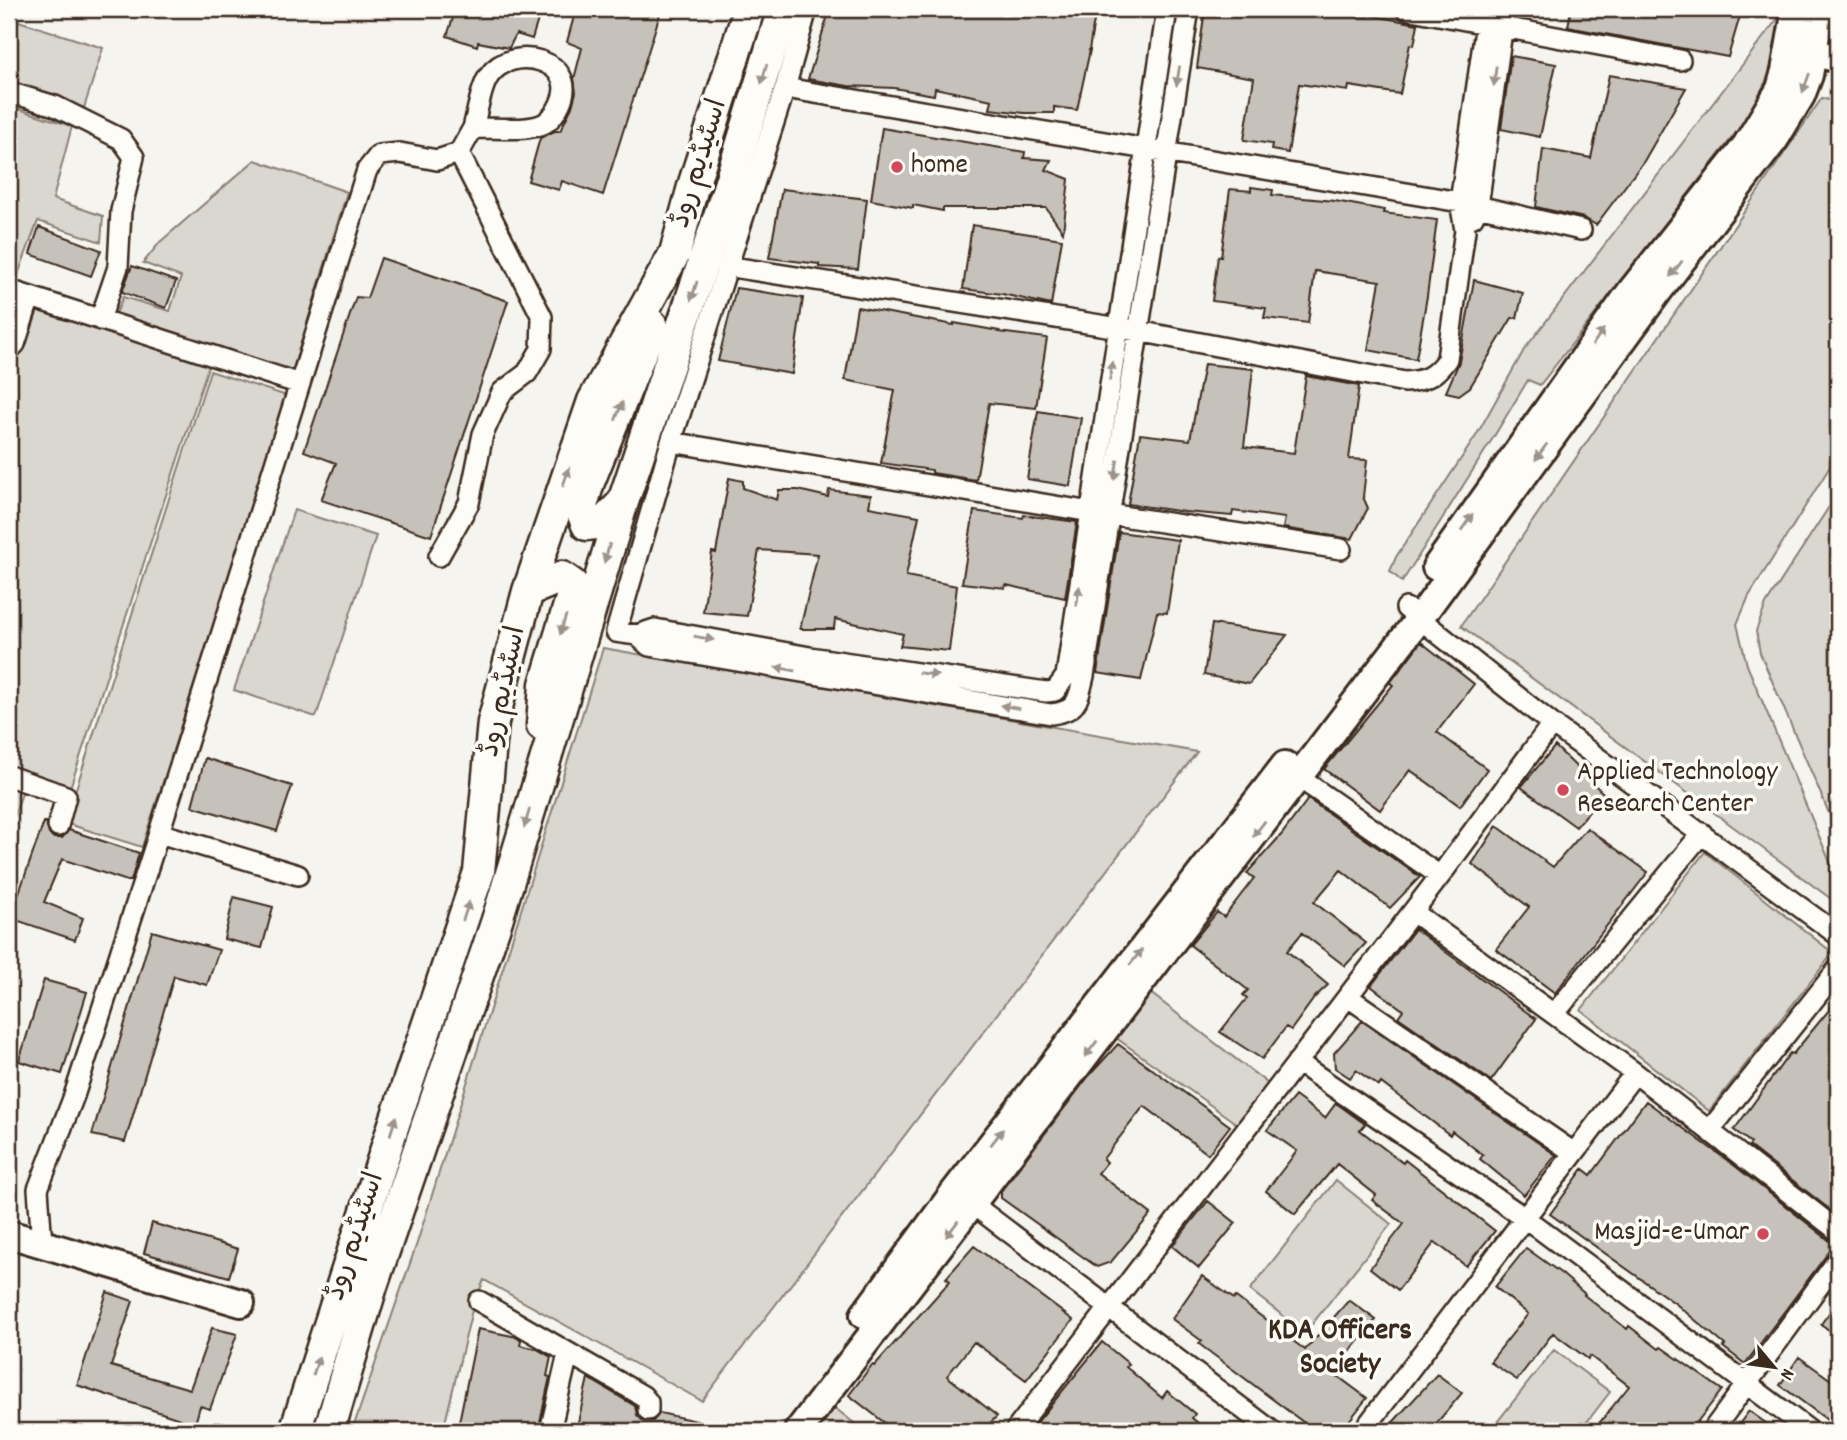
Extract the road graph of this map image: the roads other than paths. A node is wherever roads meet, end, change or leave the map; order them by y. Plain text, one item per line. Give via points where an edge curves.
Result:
1 (749, 9) edge
2 (783, 9) edge
3 (807, 9) edge
4 (1167, 9) edge
5 (1189, 9) edge
6 (1406, 9) edge
7 (1814, 15) edge
8 (1495, 16) edge
9 (1814, 53) edge
10 (1680, 60) dead end
11 (785, 88) junction
12 (9, 92) edge
13 (472, 128) junction
14 (1157, 149) junction
15 (459, 153) junction
16 (1469, 204) junction
17 (1581, 230) dead end
18 (675, 253) junction
19 (726, 266) junction
20 (9, 290) edge
21 (30, 297) junction
22 (100, 320) junction
23 (1117, 328) junction
24 (1138, 331) junction
25 (9, 350) edge
26 (300, 384) junction
27 (671, 442) junction
28 (623, 502) junction
29 (1100, 513) junction
30 (1341, 549) dead end
31 (439, 556) dead end
32 (527, 591) junction
33 (1413, 614) junction
34 (585, 627) junction
35 (616, 632) junction
36 (1552, 724) junction
37 (9, 776) edge
38 (1298, 777) junction
39 (538, 778) junction
40 (58, 826) dead end
41 (159, 833) junction
42 (1702, 833) junction
43 (298, 875) dead end
44 (1440, 876) junction
45 (1413, 912) junction
46 (1838, 935) edge
47 (1838, 970) edge
48 (1348, 997) junction
49 (1555, 1013) junction
50 (1297, 1062) junction
51 (1635, 1073) junction
52 (1710, 1130) junction
53 (1574, 1153) junction
54 (963, 1197) junction
55 (1525, 1218) junction
56 (1838, 1231) edge
57 (9, 1234) edge
58 (43, 1244) junction
59 (1838, 1260) edge
60 (479, 1301) dead end
61 (241, 1303) dead end
62 (1110, 1307) junction
63 (568, 1354) junction
64 (1748, 1385) junction
65 (648, 1410) dead end
66 (803, 1417) edge
67 (295, 1431) edge
68 (329, 1431) edge
69 (550, 1431) edge
70 (777, 1431) edge
71 (1014, 1431) edge
72 (1272, 1431) edge
73 (1363, 1431) edge
74 (1712, 1431) edge
75 (1810, 1431) edge

1 - 18 main road, اسٹیڈیم روڈ
2 -> 28 main road, اسٹیڈیم روڈ
3 - 11 street
4 - 14 street
5 -> 14 street
6 - 8 street
7 - 9 street
8 - 10 street
8 - 16 street
9 - 33 street via 1801,96 1775,139
11 - 14 street
11 - 19 street
12 - 22 street via 55,106 121,139 134,157 121,211 118,267
13 - 13 street via 544,124 565,94 564,83 542,59 504,62 488,76
13 - 15 street
14 - 16 street
14 - 23 street
14 - 24 street
15 - 26 street via 437,160 400,153 379,155 367,170
15 - 31 street via 542,317 541,349 527,373 502,392 483,433 469,503
16 - 17 street
16 - 24 street via 1447,359 1422,382
28 -> 18 main road via 603,523 587,524 581,509 657,313
32 -> 18 main road, اسٹیڈیم روڈ via 593,401
19 - 23 street
19 - 27 street
20 - 21 street
21 - 22 street
21 - 25 street
22 - 26 street
23 - 24 street
29 -> 23 street
24 -> 29 street
26 - 41 street
27 - 29 street
27 - 35 street
28 -> 34 main road, اسٹیڈیم روڈ
29 - 30 street
29 - 35 street via 1066,676 1055,691 810,657 655,629 637,635
32 -> 39 main road via 562,577 572,584 573,592 545,684
67 -> 32 main road, اسٹیڈیم روڈ via 480,872 493,722
33 - 36 street
33 - 38 street
54 -> 33 street
34 - 35 street via 604,634
34 - 39 main road, اسٹیڈیم روڈ
36 - 42 street
36 - 44 street
37 - 40 street via 66,796
38 - 44 street
38 -> 54 street
39 -> 68 main road, اسٹیڈیم روڈ
41 - 43 street
41 - 58 street via 74,1096 38,1189
42 - 46 street
42 - 49 street
44 - 45 street
45 - 48 street
45 - 49 street
47 - 52 street
48 - 50 street
48 - 53 street
49 - 51 street
50 - 55 street
50 - 62 street
51 - 52 street
51 - 53 street
52 - 56 street
53 - 55 street
54 - 62 street
54 - 66 street
55 - 64 street
55 - 73 street
57 - 58 street
58 - 61 street
59 - 64 street
60 - 63 street
62 - 71 street
62 - 72 street
63 - 65 street via 643,1396
63 - 69 street
64 - 74 street
64 - 75 street
66 - 70 street

